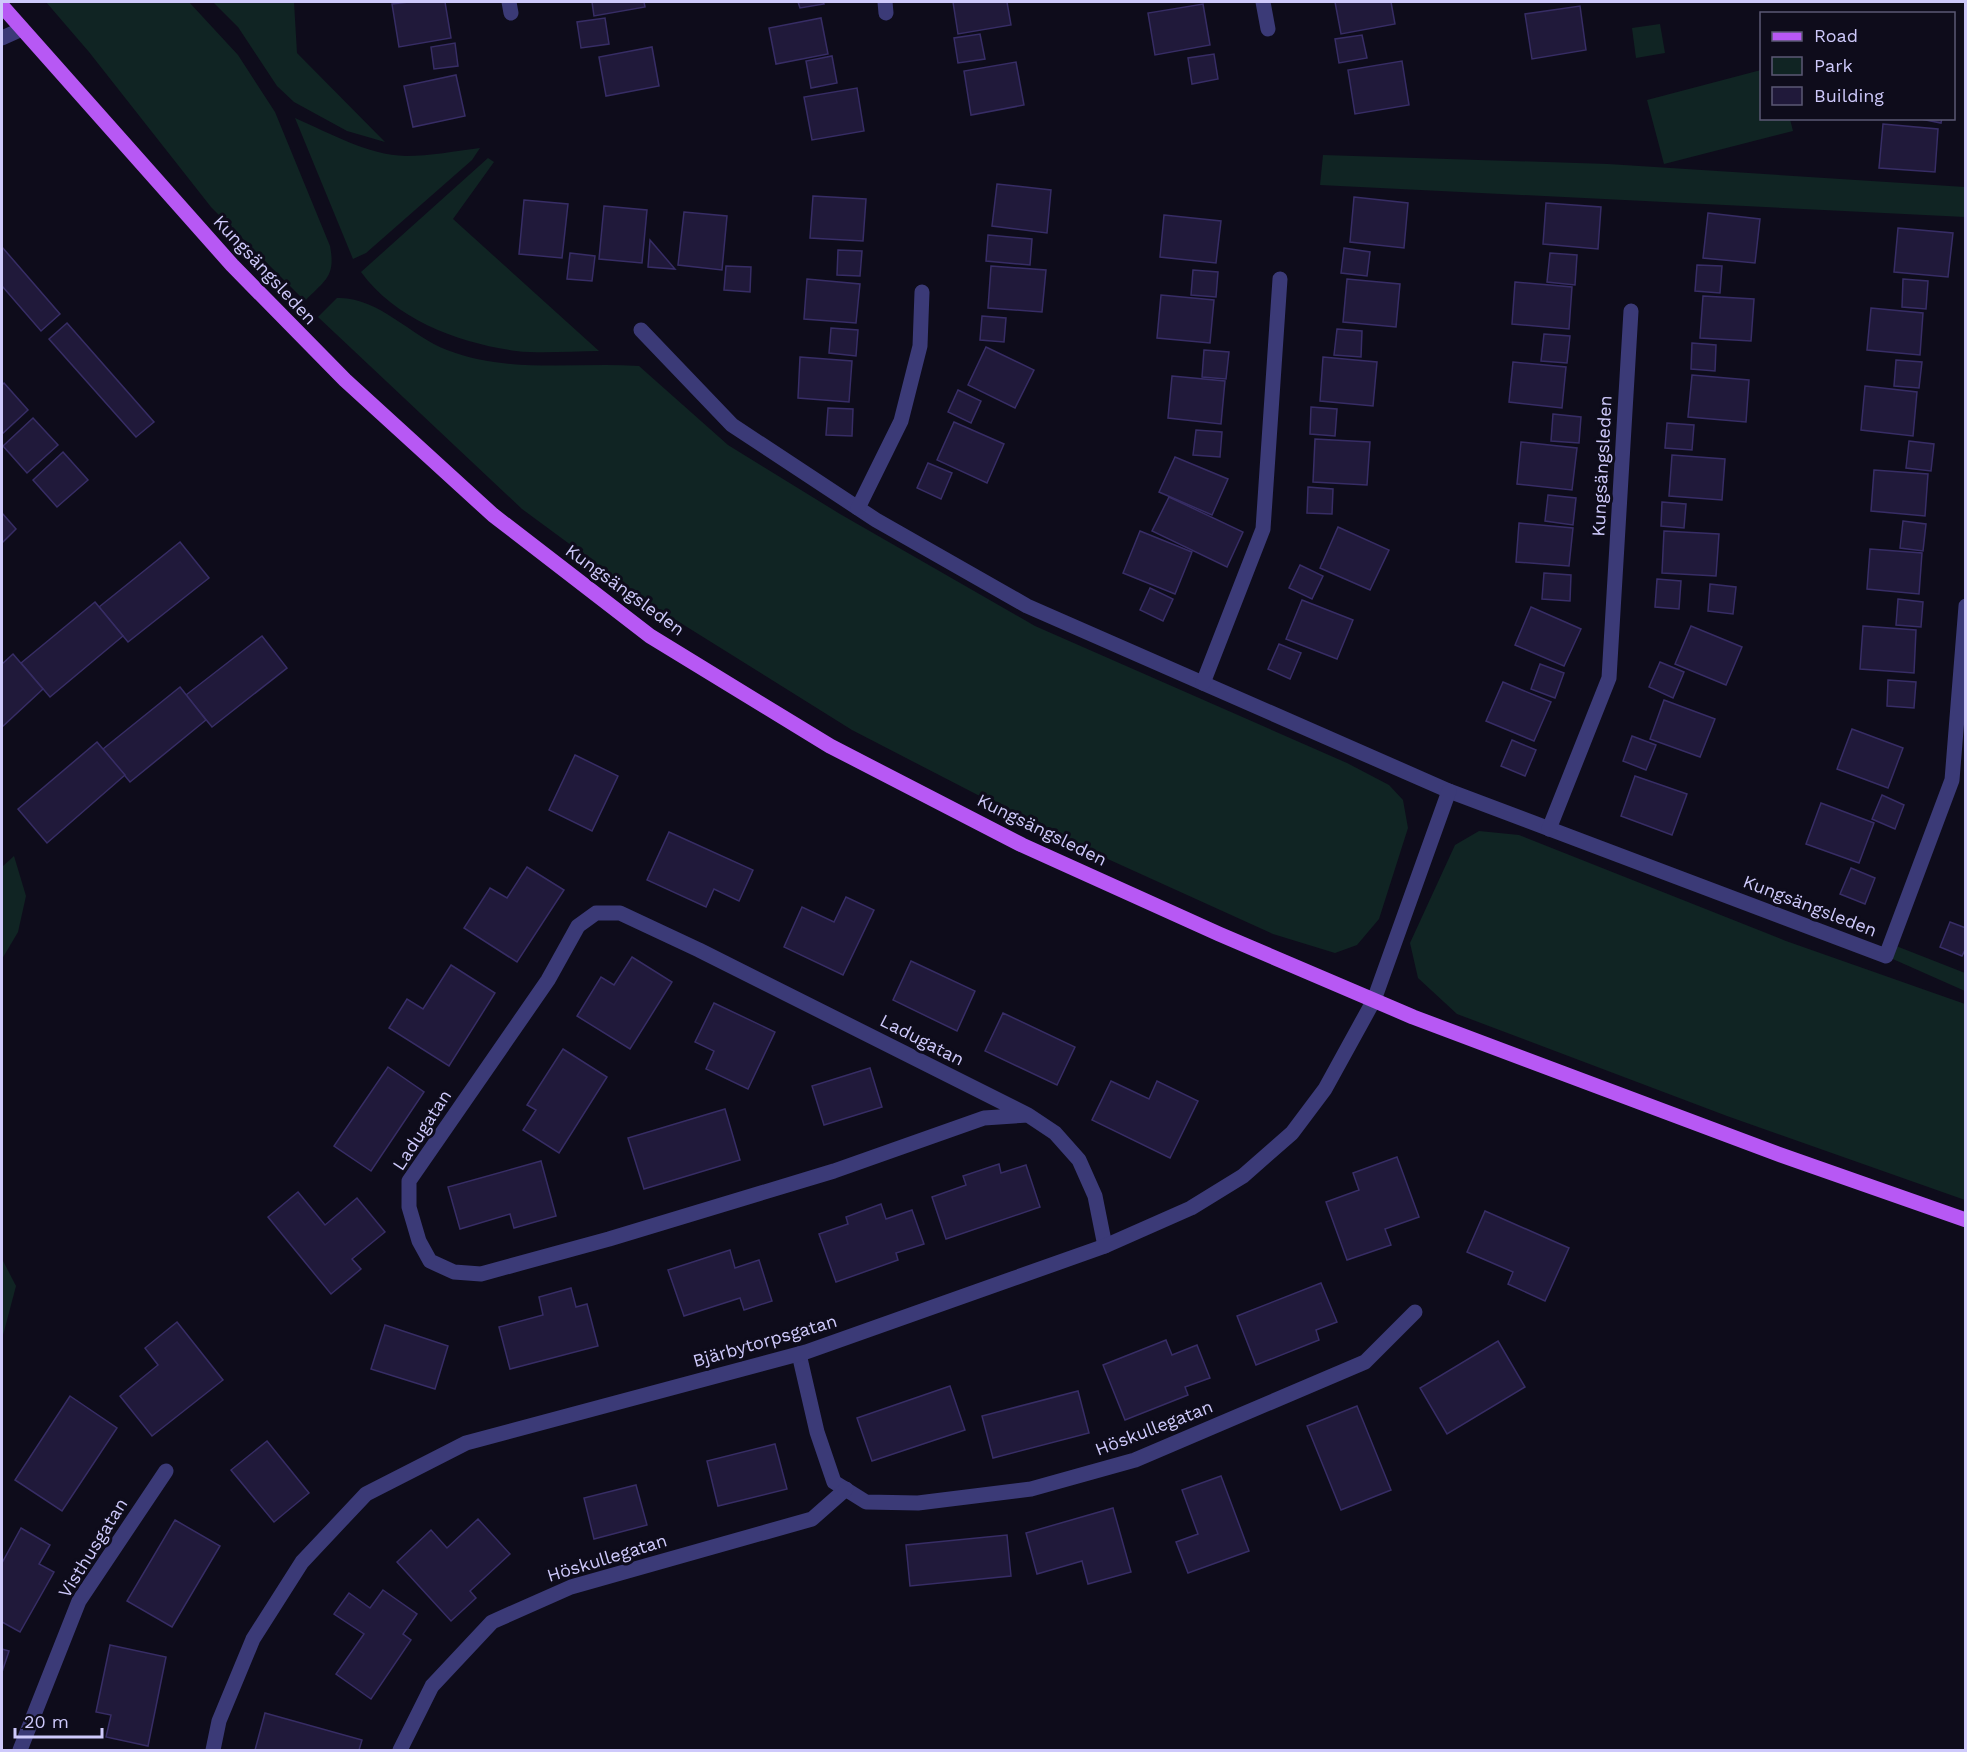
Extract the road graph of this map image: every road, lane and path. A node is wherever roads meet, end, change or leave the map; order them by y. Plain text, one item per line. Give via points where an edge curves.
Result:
1 (1263, 2) edge
2 (2, 6) edge
3 (22, 29) junction
4 (1268, 29) dead end
5 (2, 38) edge
6 (1280, 279) dead end
7 (922, 292) dead end
8 (1631, 311) dead end
9 (641, 330) dead end
10 (858, 508) junction
11 (1965, 606) edge
12 (1203, 683) junction
13 (1449, 790) junction
14 (1549, 829) junction
15 (1374, 1000) junction
16 (1028, 1115) junction
17 (1965, 1220) edge
18 (1105, 1246) junction
19 (1415, 1312) dead end
20 (799, 1354) junction
21 (166, 1471) dead end
22 (846, 1489) junction
23 (20, 1750) edge
24 (213, 1750) edge
25 (400, 1750) edge

1 - 4 street
2 - 3 main road, Kungsängsleden
3 - 5 street
3 - 15 main road, Kungsängsleden via 232,265 345,380 493,515 650,636 830,746 1022,845
6 - 12 street via 1263,528
7 - 10 street via 920,346 901,422
8 - 14 street, Kungsängsleden via 1609,678
9 - 10 street, Kungsängsleden via 732,425
10 - 12 street, Kungsängsleden via 1027,606
11 - 14 street, Kungsängsleden via 1952,780 1886,956
12 - 13 street, Kungsängsleden
13 - 14 street, Kungsängsleden
13 - 15 street
15 - 17 main road, Kungsängsleden via 1767,1150
15 - 18 street, Bjärbytorpsgatan via 1325,1089 1292,1133 1243,1176 1191,1208
16 - 16 street, Ladugatan via 620,913 596,913 578,926 548,980 409,1180 409,1207 419,1241 430,1261 454,1272 481,1274 834,1171 984,1118
16 - 18 street, Ladugatan via 1055,1133 1079,1160 1095,1196
18 - 20 street, Bjärbytorpsgatan
19 - 22 street, Höskullegatan via 1365,1362 1135,1460 1031,1489 918,1503 866,1502
20 - 22 street, Höskullegatan via 817,1432 834,1482
20 - 24 street, Bjärbytorpsgatan via 466,1443 366,1494 302,1562 253,1639 219,1721
21 - 23 street, Visthusgatan via 79,1600
22 - 25 street, Höskullegatan via 812,1519 571,1587 492,1622 432,1686

